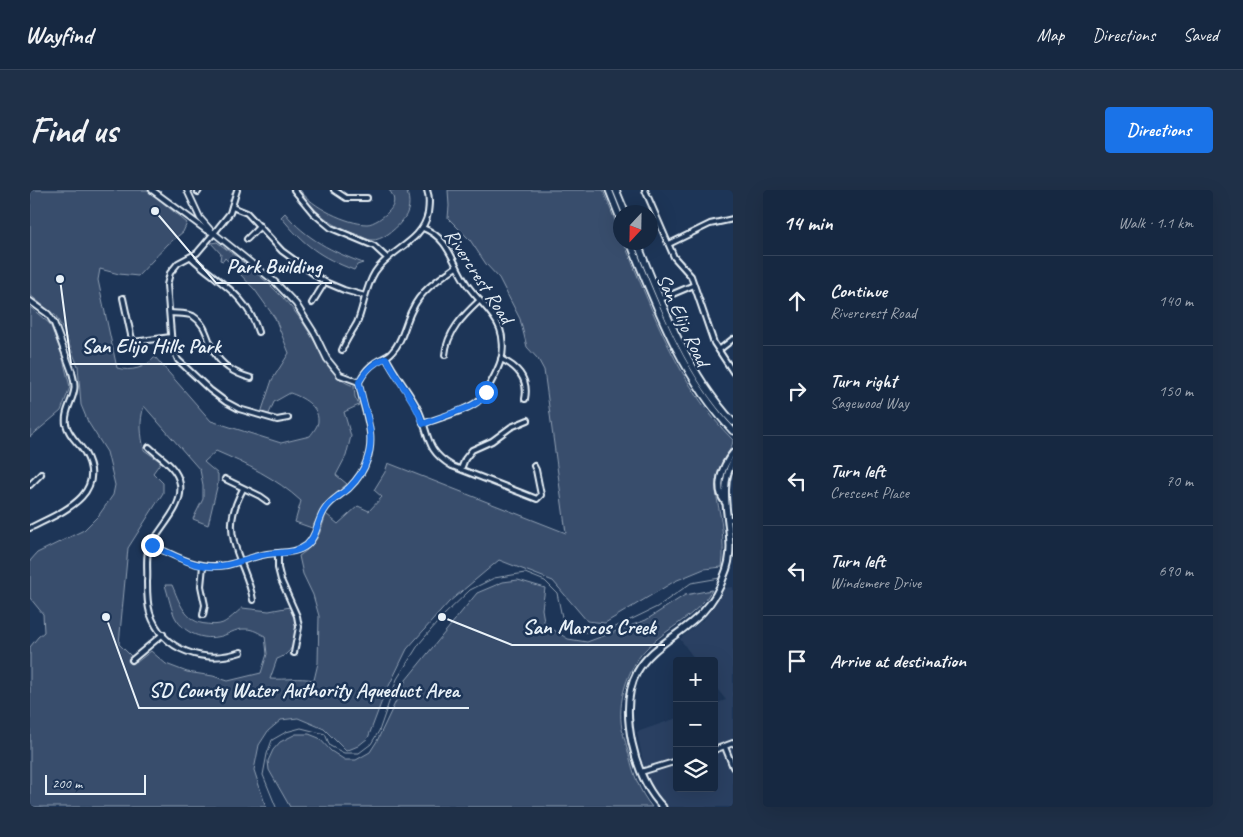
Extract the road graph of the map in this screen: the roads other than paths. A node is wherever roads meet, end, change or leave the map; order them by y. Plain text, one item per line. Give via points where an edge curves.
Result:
1 (152, 190) edge
2 (187, 190) edge
3 (237, 190) edge
4 (294, 190) edge
5 (334, 190) edge
6 (427, 190) edge
7 (609, 190) edge
8 (616, 190) edge
9 (645, 190) edge
10 (367, 198) dead end
11 (615, 205) edge
12 (622, 205) edge
13 (232, 208) junction
14 (733, 219) edge
15 (260, 226) junction
16 (422, 228) junction
17 (214, 233) junction
18 (247, 239) dead end
19 (669, 244) junction
20 (633, 250) edge
21 (640, 250) edge
22 (191, 257) junction
23 (387, 258) junction
24 (456, 267) junction
25 (325, 282) junction
26 (694, 285) junction
27 (365, 296) junction
28 (123, 298) dead end
29 (661, 299) junction
30 (30, 301) edge
31 (479, 301) junction
32 (312, 303) dead end
33 (170, 313) junction
34 (258, 332) dead end
35 (171, 337) junction
36 (733, 339) edge
37 (342, 350) dead end
38 (719, 350) junction
39 (445, 354) dead end
40 (386, 358) junction
41 (502, 359) junction
42 (72, 372) joint
43 (733, 372) edge
44 (251, 378) dead end
45 (359, 382) junction
46 (525, 399) dead end
47 (288, 418) dead end
48 (528, 420) dead end
49 (733, 422) edge
50 (423, 424) junction
51 (733, 431) edge
52 (149, 447) dead end
53 (733, 453) edge
54 (733, 461) edge
55 (534, 466) dead end
56 (461, 469) junction
57 (41, 474) dead end
58 (225, 478) dead end
59 (30, 485) edge
60 (243, 488) junction
61 (267, 501) dead end
62 (726, 502) junction
63 (730, 519) edge
64 (30, 528) edge
65 (152, 545) junction
66 (278, 553) junction
67 (240, 561) junction
68 (203, 566) junction
69 (253, 600) dead end
70 (203, 615) dead end
71 (163, 634) junction
72 (241, 652) dead end
73 (294, 653) dead end
74 (132, 660) dead end
75 (733, 743) edge
76 (725, 746) junction
77 (718, 749) edge
78 (673, 762) edge
79 (733, 767) edge
80 (641, 772) junction
81 (663, 807) edge

1 - 17 street
2 - 17 street via 200,218
3 - 13 street
4 - 23 street via 331,228 374,246
5 - 10 street via 346,198
6 - 16 street via 429,204
7 - 11 main road
8 - 12 main road
9 - 19 street
13 - 15 street via 247,214
13 - 17 street
14 - 19 street via 710,224
15 - 18 street
15 - 25 street via 282,251
16 - 23 street via 414,239
16 - 24 street, Rivercrest Road via 442,240
17 - 22 street
17 - 45 street via 275,282 296,304 327,359 340,375
19 - 26 street via 674,258 692,276
20 - 51 main road, San Elijo Road via 690,375
21 - 29 main road, San Elijo Road
22 - 33 street via 170,273 167,285
22 - 34 street via 232,290 254,320
23 - 27 street via 375,273
24 - 31 street, Rivercrest Road
24 - 40 street via 421,296 394,351
25 - 27 street
25 - 32 street
26 - 29 street
26 - 38 street
27 - 37 street via 357,322
28 - 35 street via 134,342
29 - 49 main road, San Elijo Road via 696,373
30 - 42 street via 54,322
31 - 39 street via 456,326
31 - 41 street, Rivercrest Road via 500,330
33 - 35 street
33 - 44 street via 192,315 209,335 214,352 226,366 238,375
35 - 47 street via 178,360 210,390 239,409 277,420
36 - 38 street
38 - 43 street
40 - 45 street via 375,362
40 - 50 street via 419,411
41 - 46 street via 521,373
41 - 50 street, Rivercrest Road via 478,402
42 - 64 street via 75,384 66,422 69,434 84,452 91,477 80,502
45 - 66 street via 370,426 368,460 350,487 326,507 309,543 301,549
48 - 56 street via 472,450
50 - 56 street via 435,452 443,461
52 - 65 street via 171,466 180,484 177,504
53 - 62 main road via 721,480 721,497
54 - 62 main road via 726,481
55 - 56 street via 541,495 537,499
57 - 59 street
58 - 60 street
60 - 61 street
60 - 67 street via 232,514 231,526
62 - 63 main road
63 - 80 main road via 727,568 720,588 707,607 653,651 639,668 631,686 627,705 628,725
65 - 68 street
65 - 71 street via 148,557 148,602 154,622
66 - 67 street
66 - 73 street via 281,580 299,627
67 - 68 street
67 - 69 street
68 - 70 street
71 - 72 street via 188,653 217,657
71 - 74 street
75 - 76 street
76 - 77 street
76 - 79 street
78 - 80 street
80 - 81 main road

